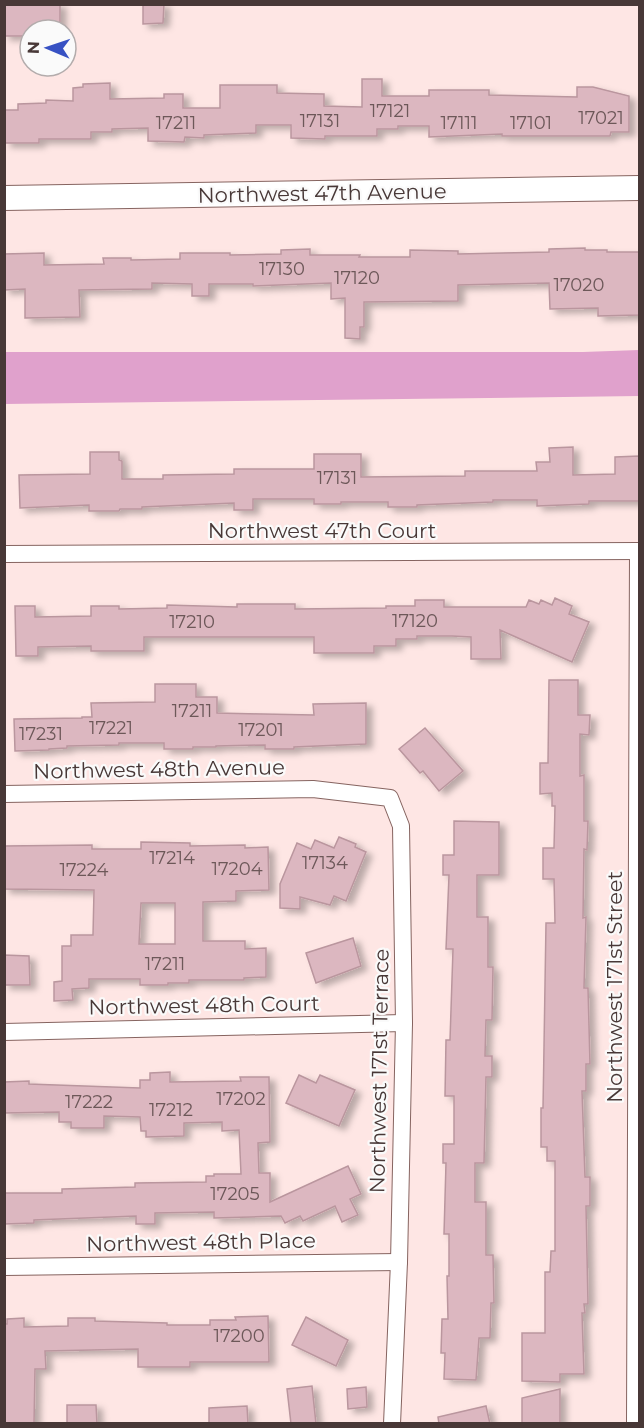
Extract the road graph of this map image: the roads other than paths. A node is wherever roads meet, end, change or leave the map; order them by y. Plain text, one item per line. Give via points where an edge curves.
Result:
1 (639, 188) edge
2 (4, 198) edge
3 (639, 551) edge
4 (4, 554) edge
5 (313, 789) joint
6 (4, 794) edge
7 (404, 1023) junction
8 (4, 1032) edge
9 (399, 1262) junction
10 (4, 1267) edge
11 (392, 1424) edge
12 (635, 1424) edge

1 - 2 main road, Northwest 47th Avenue
3 - 4 street, Northwest 47th Court
3 - 12 street, Northwest 171st Street
5 - 6 street, Northwest 48th Avenue
5 - 7 street, Northwest 171st Terrace via 390,798 401,826
7 - 8 street, Northwest 48th Court
7 - 9 street, Northwest 171st Terrace
9 - 10 street, Northwest 48th Place
9 - 11 street, Northwest 171st Terrace

